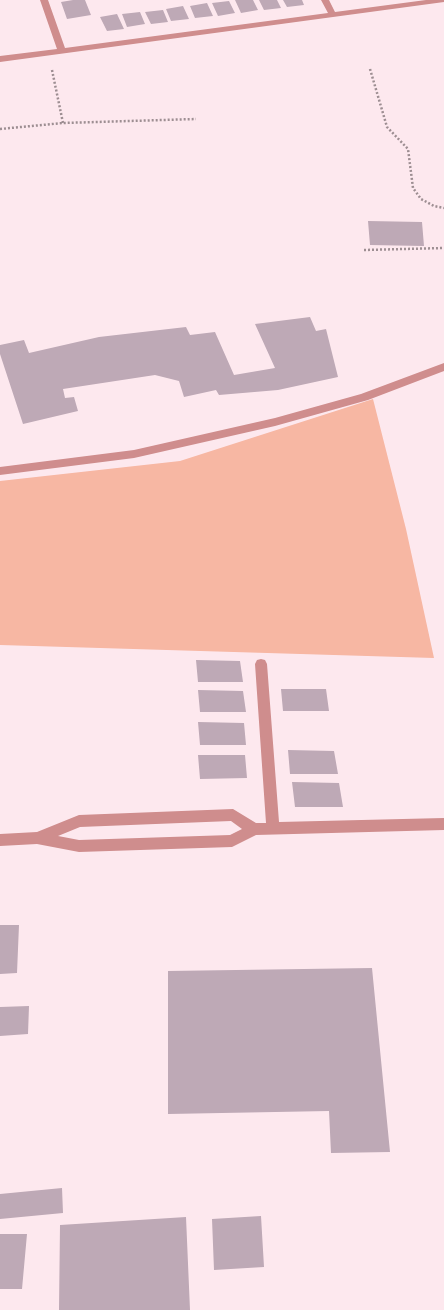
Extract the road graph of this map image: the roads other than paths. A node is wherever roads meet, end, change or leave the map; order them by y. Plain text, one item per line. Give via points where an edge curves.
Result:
1 (44, 0) edge
2 (325, 0) edge
3 (444, 0) edge
4 (416, 2) edge
5 (333, 15) junction
6 (62, 51) junction
7 (0, 59) edge
8 (444, 367) edge
9 (0, 472) edge
10 (261, 664) dead end
11 (444, 824) edge
12 (254, 829) junction
13 (273, 829) junction
14 (37, 838) junction
15 (0, 840) edge

1 - 6 street
2 - 5 street
3 - 4 street
4 - 5 street
5 - 6 street
6 - 7 street
8 - 9 street via 364,397 275,422 134,454
10 - 13 street
11 - 13 street
12 - 13 street
12 - 14 street via 223,841 79,846
12 - 14 street via 233,815 79,821
14 - 15 street

